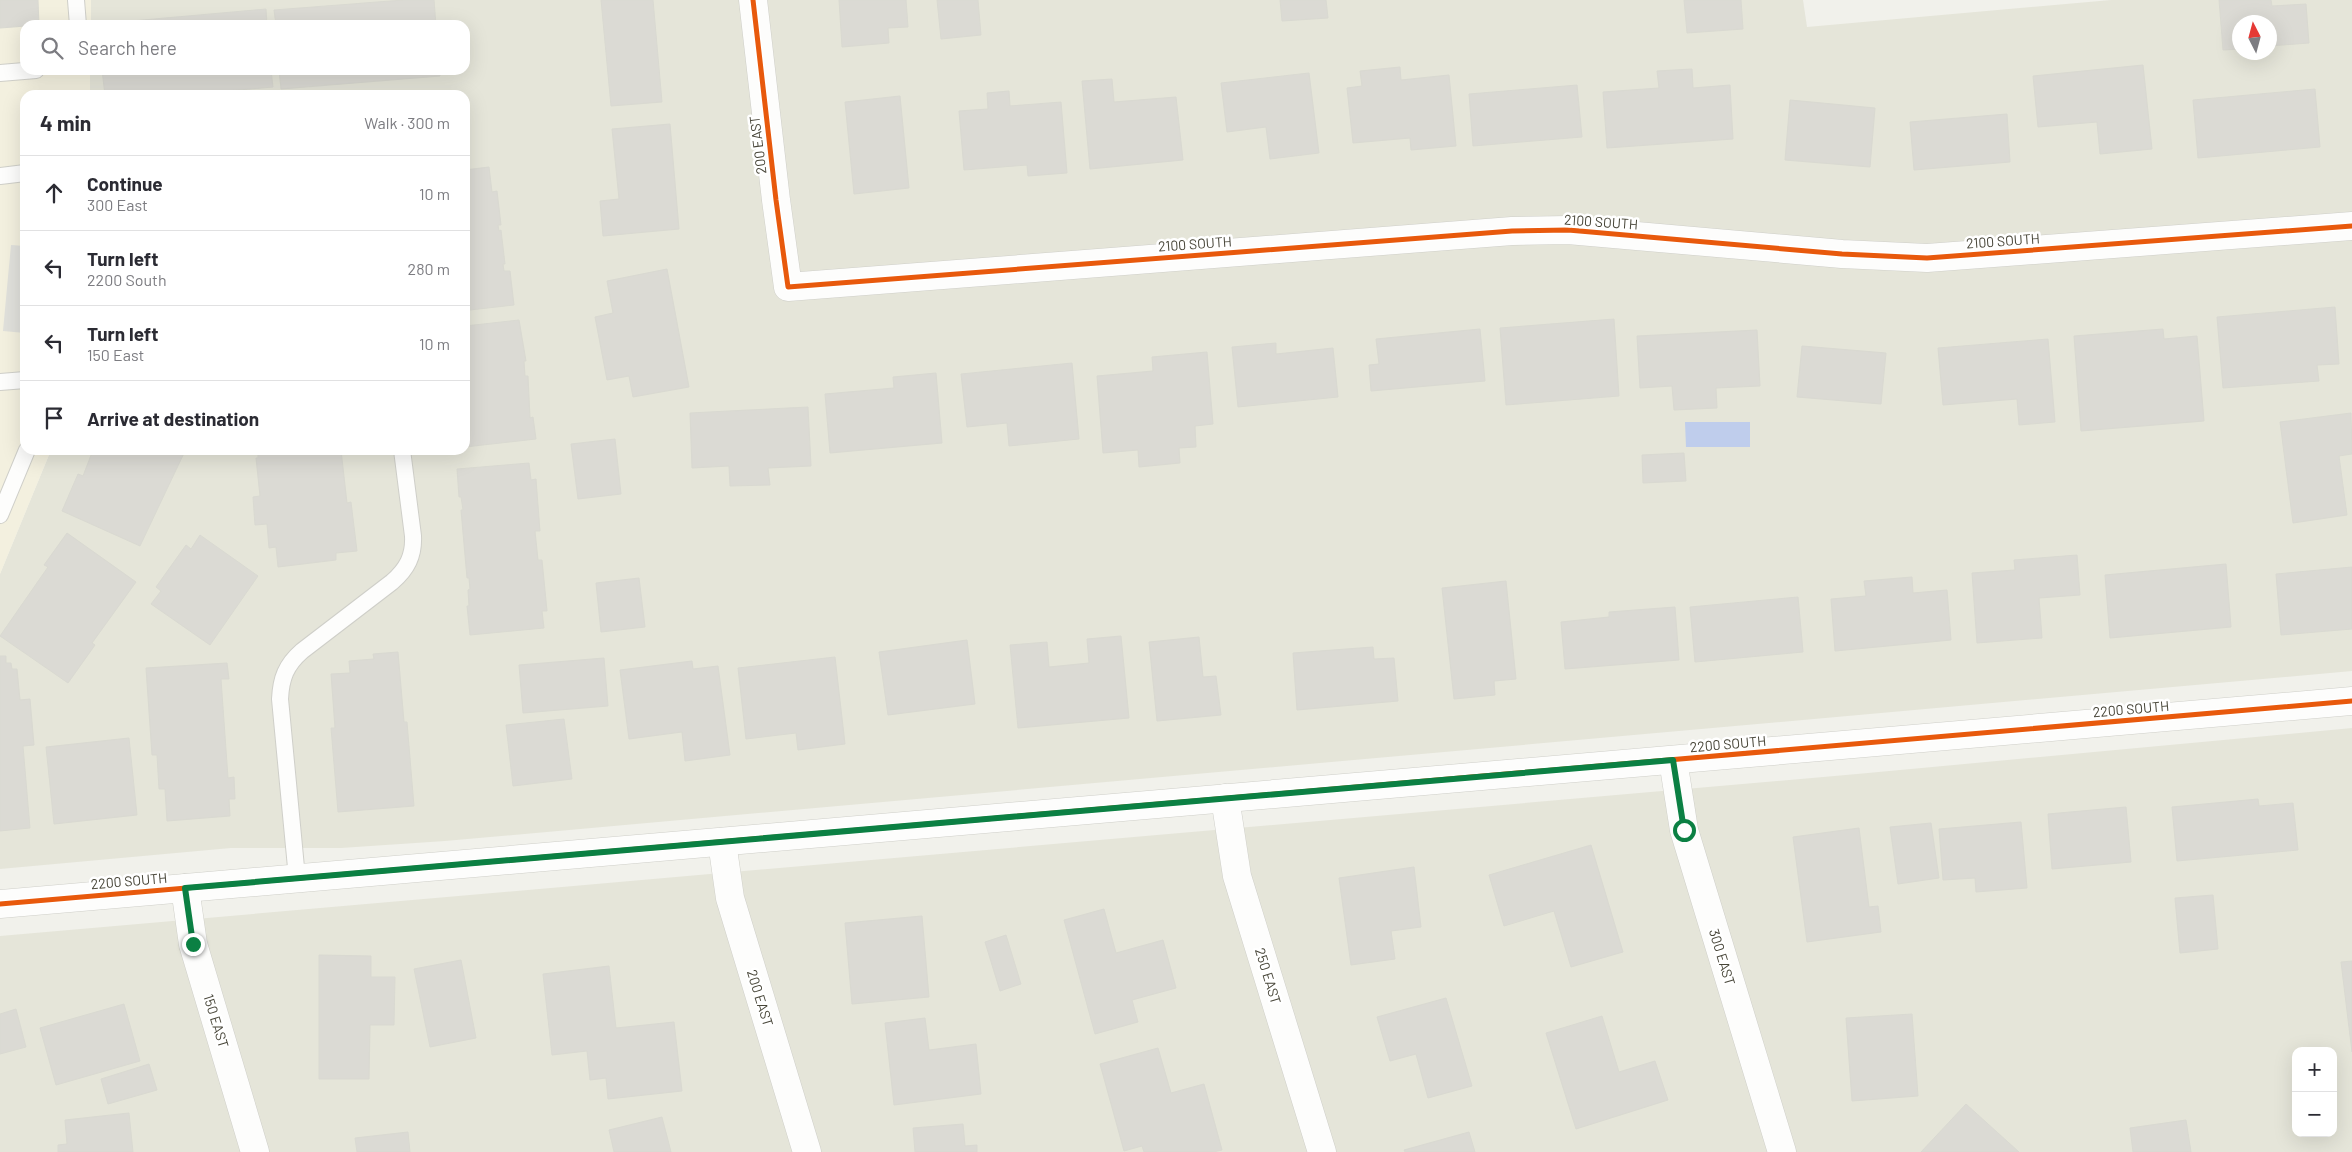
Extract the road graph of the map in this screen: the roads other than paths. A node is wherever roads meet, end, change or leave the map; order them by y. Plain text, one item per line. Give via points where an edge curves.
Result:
1 (76, 0) edge
2 (753, 0) edge
3 (78, 20) edge
4 (20, 71) edge
5 (0, 73) edge
6 (20, 174) edge
7 (0, 176) edge
8 (2352, 226) edge
9 (788, 287) joint
10 (20, 380) edge
11 (0, 382) edge
12 (25, 455) edge
13 (403, 455) edge
14 (0, 515) edge
15 (2352, 701) edge
16 (1673, 760) junction
17 (1225, 798) junction
18 (722, 842) junction
19 (297, 878) junction
20 (185, 888) junction
21 (0, 904) edge
22 (255, 1152) edge
23 (807, 1152) edge
24 (1322, 1152) edge
25 (1782, 1152) edge

1 - 3 lane
2 - 9 street, 200 EAST
4 - 5 lane
6 - 7 lane
8 - 9 street, 2100 SOUTH via 1927,258 1842,254 1568,230 1512,231
10 - 11 lane
12 - 14 lane
13 - 19 lane via 414,549 409,562 392,582 302,651 284,672 280,700
15 - 16 street, 2200 SOUTH
16 - 17 street, 2200 SOUTH
16 - 25 street, 300 EAST via 1684,830
17 - 18 street, 2200 SOUTH
17 - 24 street, 250 EAST via 1237,876
18 - 19 street, 2200 SOUTH
18 - 23 street, 200 EAST via 730,898
19 - 20 street, 2200 SOUTH
20 - 21 street, 2200 SOUTH
20 - 22 street, 150 EAST via 193,944

